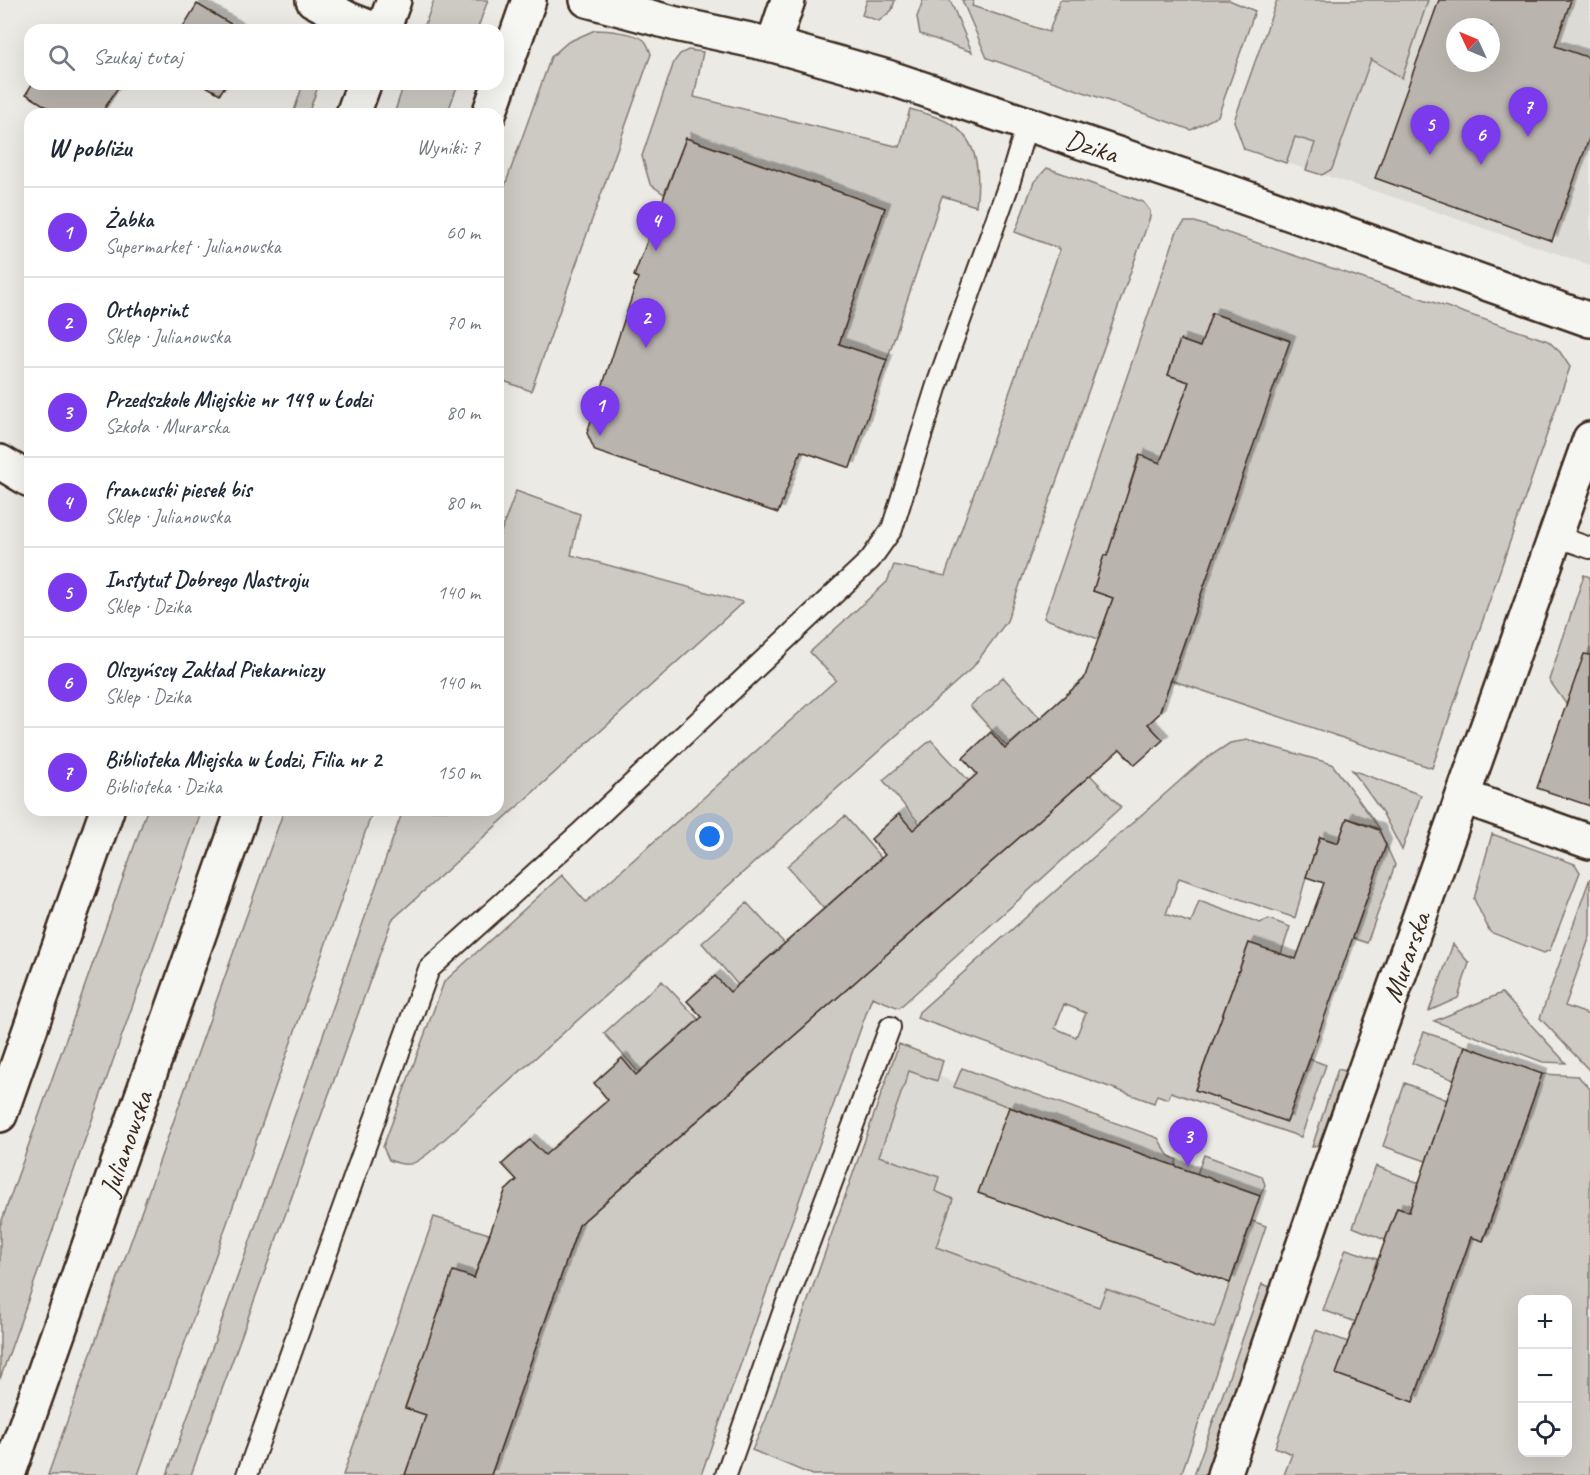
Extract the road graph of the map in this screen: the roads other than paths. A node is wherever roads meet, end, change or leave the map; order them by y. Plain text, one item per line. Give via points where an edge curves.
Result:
1 (313, 0) edge
2 (394, 0) edge
3 (529, 0) edge
4 (587, 0) edge
5 (788, 0) edge
6 (361, 24) edge
7 (385, 24) edge
8 (773, 45) junction
9 (504, 71) edge
10 (362, 90) edge
11 (497, 90) edge
12 (355, 108) edge
13 (491, 108) edge
14 (1027, 124) junction
15 (1590, 320) edge
16 (1590, 439) edge
17 (0, 462) edge
18 (24, 476) edge
19 (1555, 536) junction
20 (1590, 549) edge
21 (1464, 797) junction
22 (105, 816) edge
23 (241, 816) edge
24 (1590, 842) edge
25 (890, 1027) dead end
26 (0, 1113) edge
27 (8, 1475) edge
28 (248, 1475) edge
29 (726, 1475) edge
30 (1224, 1475) edge

1 - 6 street
2 - 7 street
3 - 9 street
4 - 8 street, Dzika
5 - 8 street
8 - 14 street, Dzika via 887,76
10 - 12 street
11 - 13 street
14 - 15 street, Dzika
14 - 28 lane via 891,529 870,560 579,834 429,969
16 - 19 street, Murarska
17 - 18 street
19 - 20 lane
19 - 21 street, Murarska
21 - 24 street
21 - 30 street, Murarska
22 - 26 street
23 - 27 street, Julianowska
25 - 29 lane

